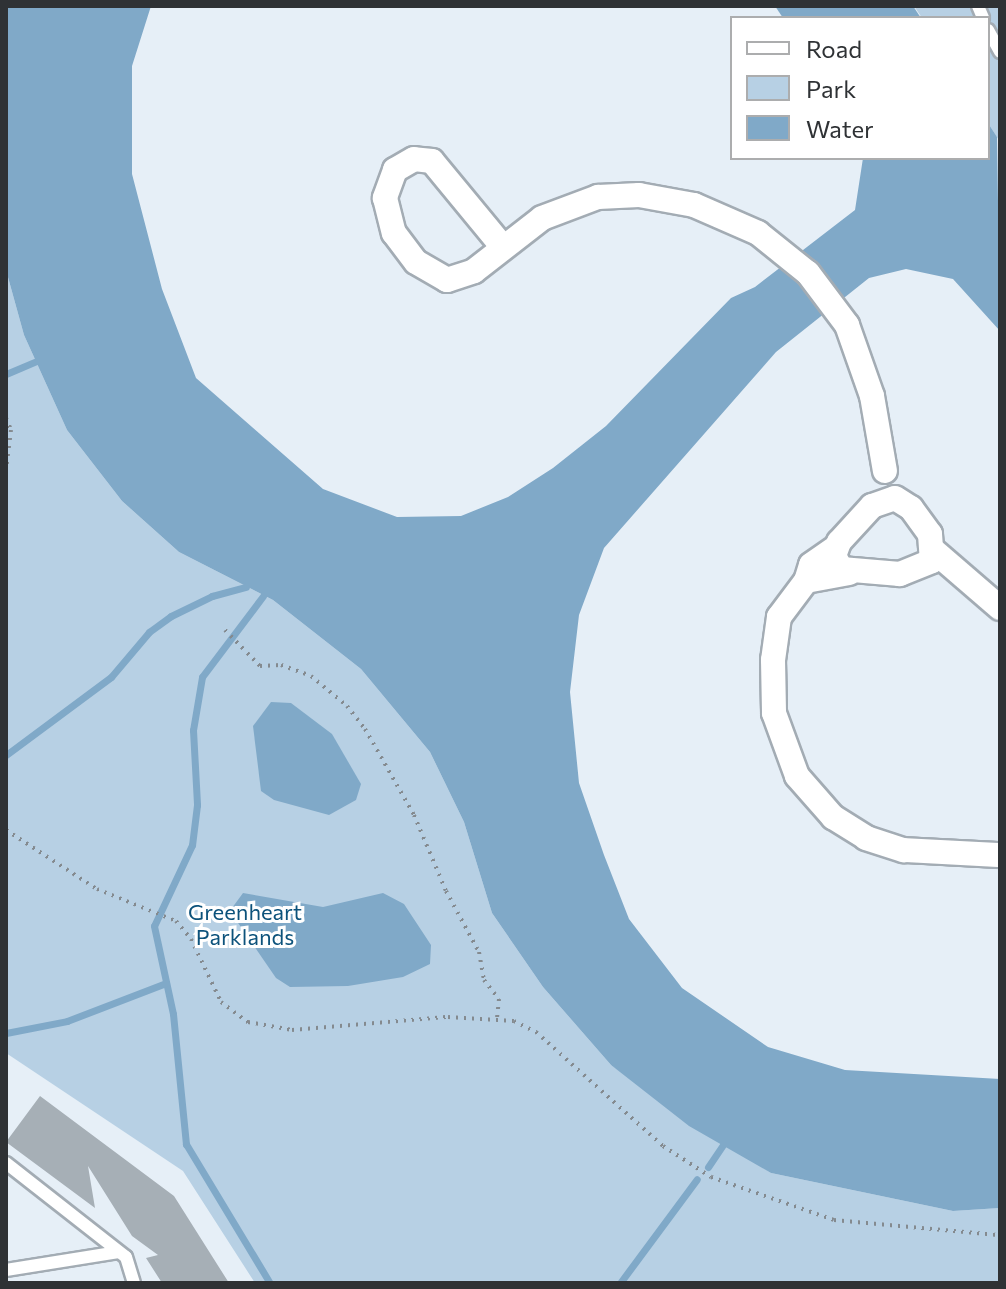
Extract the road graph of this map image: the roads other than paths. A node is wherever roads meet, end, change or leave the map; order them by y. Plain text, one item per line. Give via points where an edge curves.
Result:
1 (990, 34) edge
2 (1000, 52) edge
3 (502, 246) junction
4 (885, 471) junction
5 (903, 501) junction
6 (877, 502) junction
7 (835, 548) junction
8 (934, 551) junction
9 (849, 573) junction
10 (806, 581) junction
11 (1000, 608) edge
12 (1000, 855) edge
13 (6, 1163) edge
14 (119, 1252) junction
15 (6, 1270) edge
16 (134, 1283) edge

1 - 2 lane
3 - 3 street via 461,278 447,280 426,271 407,253 389,221 385,198 395,170 414,159 432,161
3 - 4 street via 569,205 624,195 710,209 758,233 808,273 836,307 864,368
4 - 5 street
4 - 6 street via 875,491
5 - 6 street via 889,497
5 - 8 street via 922,521
6 - 7 street
7 - 9 street via 835,560
7 - 10 street via 811,565
8 - 9 street via 929,564 911,573
8 - 11 street
9 - 10 street
10 - 12 street via 779,617 773,660 774,713 797,776 833,817 866,838 904,850
13 - 14 lane
14 - 15 lane
14 - 16 lane

